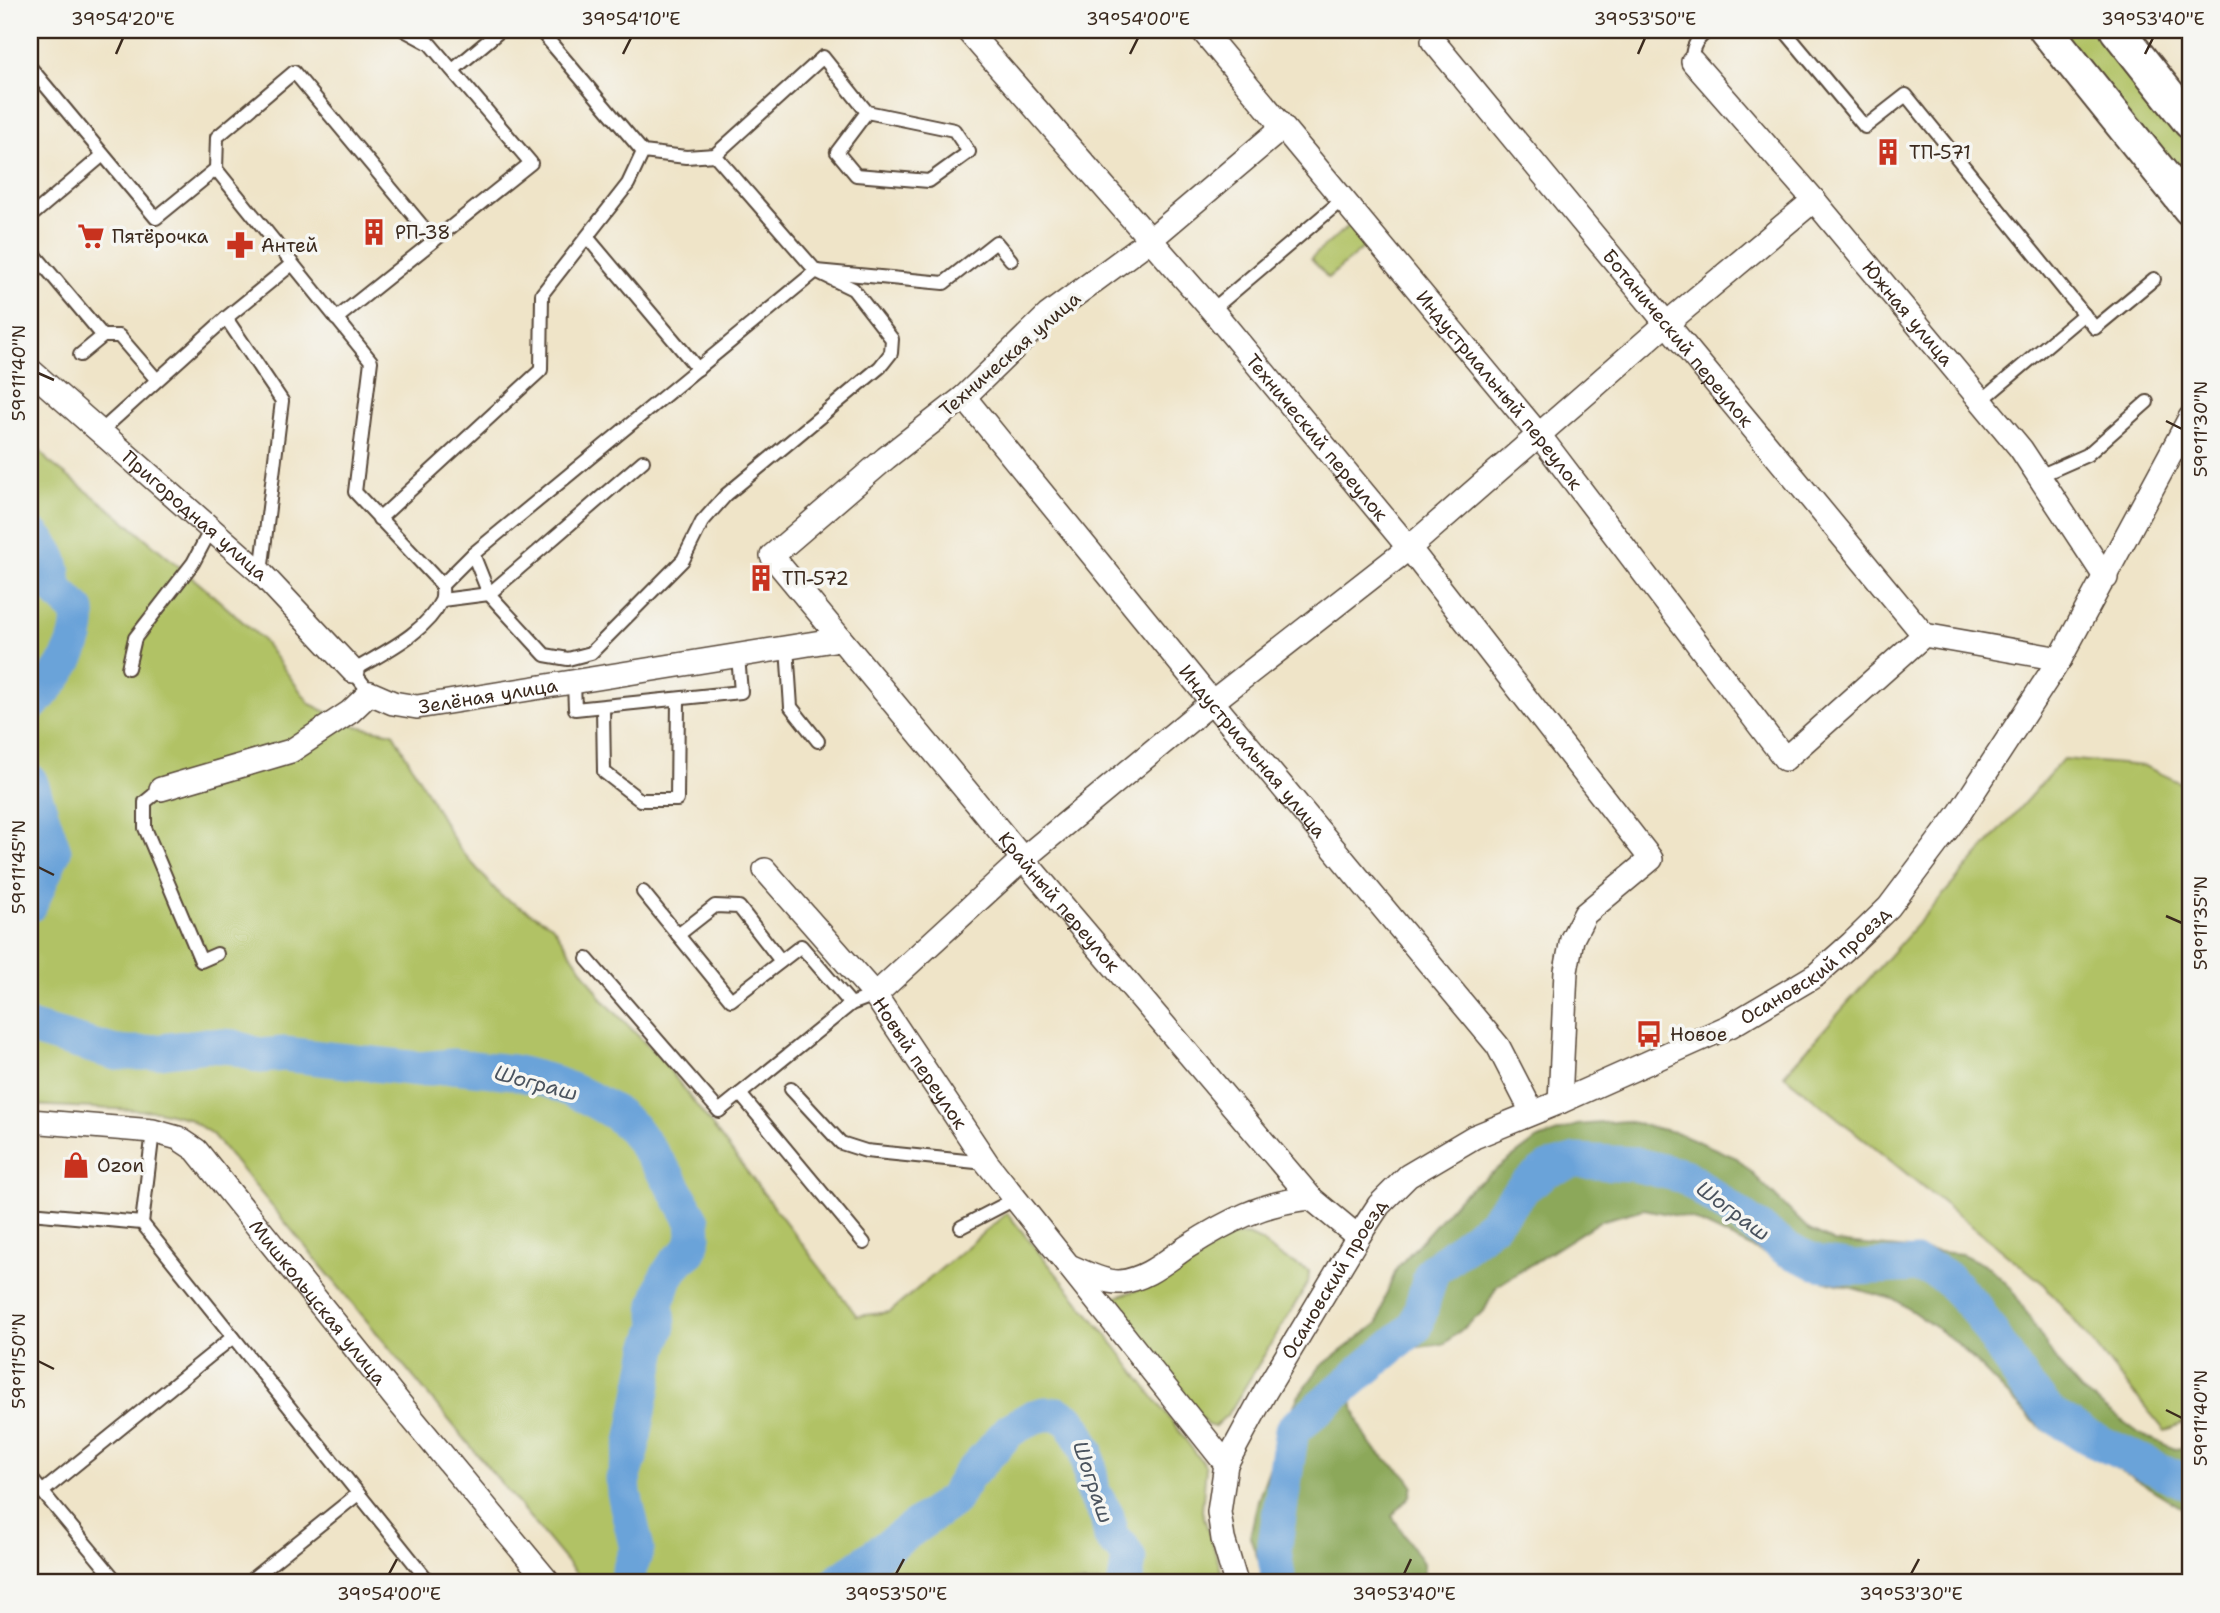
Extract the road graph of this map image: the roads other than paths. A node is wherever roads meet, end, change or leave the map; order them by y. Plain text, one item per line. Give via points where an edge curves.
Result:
1 (404, 30) edge
2 (501, 30) edge
3 (540, 30) edge
4 (967, 30) edge
5 (1202, 30) edge
6 (1709, 30) edge
7 (2046, 30) edge
8 (2117, 30) edge
9 (1790, 32) edge
10 (1433, 41) dead end
11 (1693, 62) joint
12 (30, 67) edge
13 (453, 70) junction
14 (867, 112) junction
15 (2190, 122) edge
16 (1282, 128) junction
17 (643, 152) junction
18 (103, 155) junction
19 (715, 155) junction
20 (216, 169) junction
21 (1343, 199) junction
22 (1814, 200) junction
23 (2190, 209) edge
24 (30, 217) edge
25 (587, 237) junction
26 (1151, 239) junction
27 (434, 240) junction
28 (30, 249) edge
29 (1011, 260) dead end
30 (292, 264) junction
31 (816, 271) junction
32 (2154, 279) dead end
33 (1212, 310) junction
34 (2084, 314) junction
35 (226, 318) junction
36 (336, 319) junction
37 (1666, 324) junction
38 (103, 336) junction
39 (79, 355) dead end
40 (698, 369) junction
41 (30, 370) edge
42 (157, 380) junction
43 (964, 397) junction
44 (1981, 401) junction
45 (2147, 402) dead end
46 (2190, 418) edge
47 (101, 431) junction
48 (1539, 435) junction
49 (643, 461) dead end
50 (2037, 477) junction
51 (379, 519) junction
52 (211, 529) junction
53 (1409, 548) junction
54 (473, 554) junction
55 (772, 556) joint
56 (261, 573) junction
57 (2106, 578) junction
58 (442, 585) junction
59 (489, 594) junction
60 (442, 600) junction
61 (1924, 635) junction
62 (840, 639) junction
63 (787, 647) junction
64 (738, 656) junction
65 (2060, 659) junction
66 (128, 668) dead end
67 (353, 671) junction
68 (573, 683) junction
69 (370, 693) junction
70 (678, 699) junction
71 (1212, 702) junction
72 (603, 706) junction
73 (818, 741) dead end
74 (161, 789) joint
75 (1023, 859) junction
76 (765, 870) dead end
77 (643, 891) dead end
78 (678, 935) junction
79 (217, 954) dead end
80 (587, 959) dead end
81 (781, 961) junction
82 (875, 995) junction
83 (851, 1004) junction
84 (791, 1089) dead end
85 (740, 1094) junction
86 (1560, 1102) junction
87 (1532, 1112) junction
88 (30, 1121) edge
89 (153, 1131) junction
90 (987, 1163) junction
91 (1311, 1198) junction
92 (1015, 1199) junction
93 (30, 1213) edge
94 (142, 1223) junction
95 (961, 1227) dead end
96 (1358, 1237) junction
97 (864, 1243) dead end
98 (1066, 1265) junction
99 (233, 1337) junction
100 (1226, 1464) junction
101 (30, 1477) edge
102 (42, 1492) junction
103 (358, 1494) junction
104 (118, 1583) edge
105 (247, 1583) edge
106 (430, 1583) edge
107 (549, 1583) edge
108 (1236, 1583) edge

1 - 13 lane via 430,44
2 - 13 lane
3 - 17 lane
4 - 26 street, Технический переулок
5 - 16 street, Индустриальный переулок
6 - 11 lane via 1693,50
7 - 23 main road
8 - 15 main road
9 - 34 lane via 1865,127 1906,95
10 - 37 street, Ботанический переулок
11 - 22 street, Южная улица
12 - 18 lane
13 - 27 lane via 531,163
14 - 14 lane via 954,130 969,152 929,181 856,175 837,152
14 - 19 lane via 823,57
16 - 21 street, Индустриальный переулок
16 - 26 street, Техническая улица
17 - 19 lane
17 - 25 lane via 628,184
18 - 20 lane via 156,218
18 - 24 lane
19 - 31 lane
20 - 27 lane via 216,137 294,72
20 - 30 lane
21 - 33 lane
21 - 48 street, Индустриальный переулок
22 - 37 street
22 - 44 street, Южная улица
25 - 40 lane
25 - 51 lane via 542,294 541,370
26 - 33 street, Технический переулок
26 - 43 street, Техническая улица via 1048,315
27 - 36 lane
28 - 38 lane
29 - 31 lane via 996,242 944,283
30 - 35 lane
30 - 36 lane
31 - 40 lane
31 - 59 lane via 853,289 892,339 891,353 726,495 702,522 683,560 591,653 568,659 545,655
32 - 34 lane via 2095,328
33 - 53 street, Технический переулок
34 - 44 lane
35 - 42 lane
35 - 56 lane via 282,401
36 - 51 lane via 371,361 355,492
37 - 48 street
37 - 61 street, Ботанический переулок
38 - 39 lane
38 - 42 lane via 119,336
40 - 54 lane
41 - 47 street, Пригородная улица
42 - 47 lane
43 - 55 street, Техническая улица
43 - 71 street, Индустриальная улица
44 - 50 street, Южная улица via 2021,449
45 - 50 lane via 2087,455
46 - 57 street, Осановский проезд
47 - 52 street, Пригородная улица
48 - 53 street
48 - 61 street, Индустриальный переулок via 1785,760
49 - 59 lane
50 - 57 street, Южная улица
51 - 58 lane
52 - 56 street, Пригородная улица
52 - 66 lane via 193,563 135,638
53 - 71 street
53 - 86 street, Технический переулок via 1651,859 1585,914 1572,939 1566,971
54 - 58 lane
54 - 59 lane
55 - 62 street, Крайный переулок
56 - 67 street, Пригородная улица
57 - 65 street, Осановский проезд
58 - 60 lane
59 - 60 lane
60 - 67 lane via 409,636
61 - 65 street
62 - 63 street, Зелёная улица
62 - 75 street, Крайный переулок
63 - 64 street, Зелёная улица
63 - 73 lane via 791,707
64 - 68 street, Зелёная улица
64 - 70 lane via 741,692
65 - 86 street, Осановский проезд via 1959,814 1889,907 1816,975 1730,1026
67 - 69 lane
68 - 69 street, Зелёная улица via 417,707
68 - 72 lane via 575,709
69 - 74 street via 351,712 291,751
70 - 72 lane
70 - 72 lane via 677,800 640,800 604,772
71 - 75 street
71 - 87 street, Индустриальная улица via 1498,1046
74 - 79 lane via 145,802 145,828 201,961
75 - 82 street
75 - 91 street, Крайный переулок
76 - 82 street, Новый переулок
77 - 78 lane
78 - 81 lane via 715,906 739,907
78 - 81 lane via 731,1000
80 - 85 lane via 719,1111
81 - 83 lane via 801,946
82 - 83 lane
82 - 90 street, Новый переулок
83 - 85 lane
84 - 90 lane via 841,1143 866,1151
85 - 97 lane
86 - 87 street, Осановский проезд
87 - 96 street, Осановский проезд via 1474,1137 1408,1177 1380,1205
88 - 89 street, Мишкольцская улица
89 - 94 lane
89 - 107 street, Мишкольцская улица via 178,1138 213,1169
90 - 92 street, Новый переулок
91 - 96 street, Крайный переулок
91 - 98 street via 1286,1200 1226,1223 1145,1276 1118,1282
92 - 95 lane
92 - 98 street, Новый переулок
93 - 94 lane
94 - 99 lane
96 - 100 street, Осановский проезд
98 - 100 street, Новый переулок
99 - 102 lane
99 - 103 lane
100 - 108 street, Осановский проезд via 1219,1512
101 - 102 lane
102 - 104 lane
103 - 105 lane
103 - 106 lane

